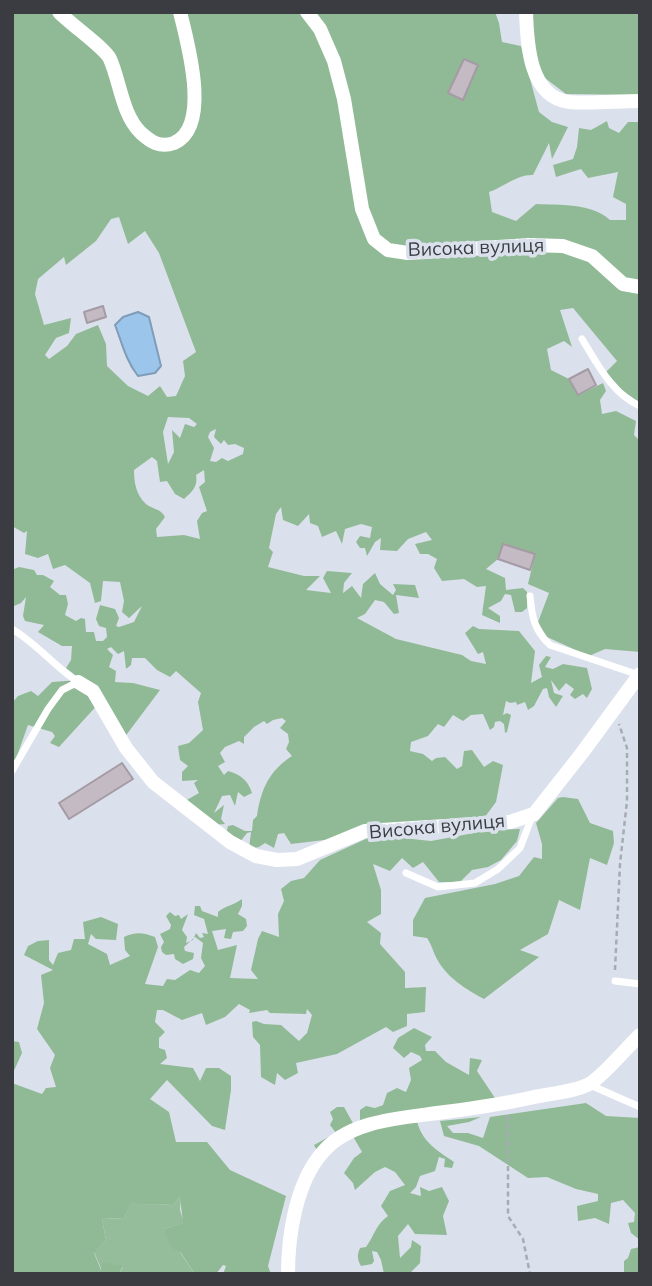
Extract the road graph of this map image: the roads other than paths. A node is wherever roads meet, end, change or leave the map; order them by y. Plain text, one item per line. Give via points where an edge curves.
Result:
1 (59, 12) edge
2 (180, 12) edge
3 (307, 12) edge
4 (526, 12) edge
5 (640, 101) edge
6 (640, 287) edge
7 (582, 339) dead end
8 (640, 406) edge
9 (530, 596) dead end
10 (12, 629) edge
11 (639, 674) edge
12 (78, 682) junction
13 (12, 771) edge
14 (534, 814) junction
15 (407, 873) dead end
16 (615, 981) road end
17 (640, 984) edge
18 (640, 1035) edge
19 (589, 1084) junction
20 (640, 1107) edge
21 (288, 1274) edge

1 - 2 street via 109,57 119,93 138,131 165,146 178,141 189,128 195,98 192,57
3 - 6 street, Висока вулиця via 334,61 362,209 374,239 388,250 408,253 564,246 592,256 624,284
4 - 5 street via 537,78 549,94 567,102
7 - 8 lane via 620,393
9 - 11 lane via 532,620 550,645
10 - 12 lane
11 - 14 street
12 - 13 lane via 62,690
12 - 14 street, Висока вулиця via 93,691 126,748 153,782 230,842 256,856 297,859 365,831 510,822
14 - 15 lane via 520,848 475,883 438,887
16 - 17 lane
18 - 19 street
19 - 20 lane
19 - 21 street via 355,1130 322,1152 309,1172 291,1236

